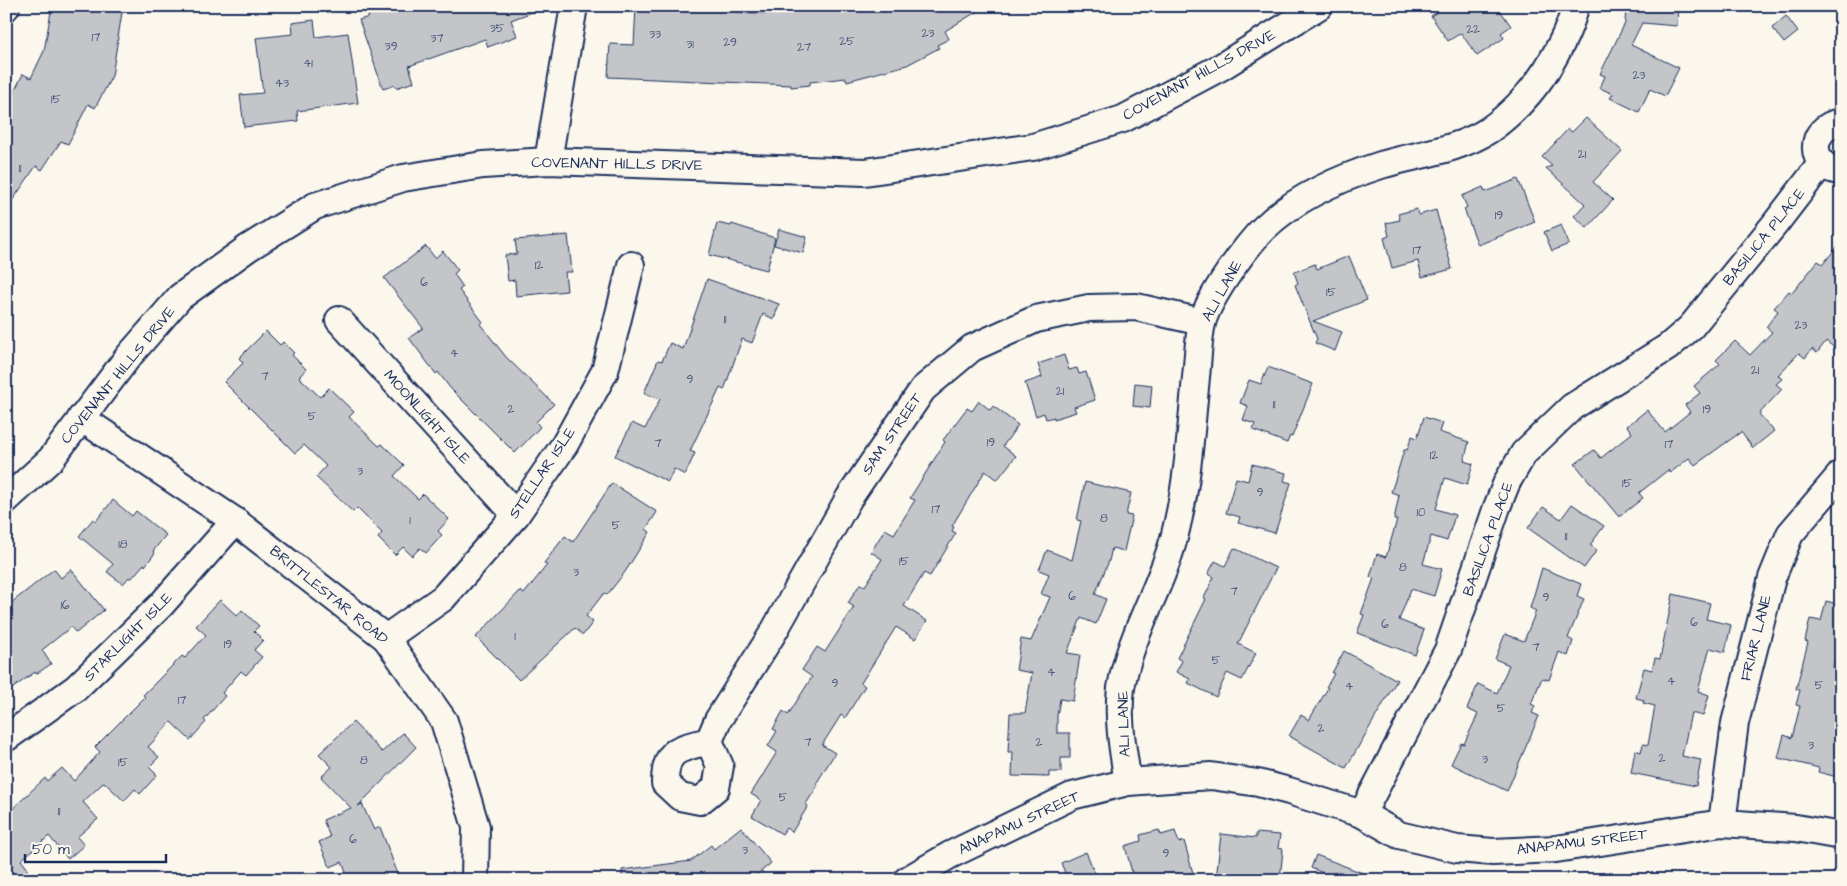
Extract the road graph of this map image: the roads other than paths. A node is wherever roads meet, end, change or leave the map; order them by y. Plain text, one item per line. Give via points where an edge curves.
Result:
1 (574, 6) edge
2 (1319, 6) edge
3 (1575, 6) edge
4 (1841, 122) edge
5 (548, 161) junction
6 (1831, 167) edge
7 (631, 265) dead end
8 (338, 320) dead end
9 (1202, 322) junction
10 (81, 418) junction
11 (1841, 474) edge
12 (6, 500) edge
13 (516, 515) junction
14 (235, 520) junction
15 (386, 638) junction
16 (6, 738) edge
17 (709, 740) dead end
18 (1128, 782) junction
19 (1362, 814) junction
20 (1722, 824) junction
21 (1841, 836) edge
22 (474, 880) edge
23 (907, 880) edge

1 - 5 street
2 - 5 street, COVENANT HILLS DRIVE via 1221,67 1123,119 1032,147 865,172
3 - 9 street, ALI LANE via 1556,55 1538,84 1515,109 1488,130 1460,144 1382,165 1321,188 1292,206 1265,228 1242,255
4 - 6 street, BASILICA PLACE via 1824,128 1815,146 1817,155
5 - 10 street, COVENANT HILLS DRIVE via 483,165 403,178 315,206 248,248 180,297
6 - 19 street, BASILICA PLACE via 1775,224 1690,327 1668,347 1572,407 1524,453 1507,482 1448,650
7 - 13 street, STELLAR ISLE via 605,371 565,444
8 - 13 street, MOONLIGHT ISLE
9 - 17 street, SAM STREET via 1136,307 1089,308 1036,319 972,348 923,389 849,498
9 - 18 street, ALI LANE via 1189,445 1175,534 1136,635 1121,690 1122,741
10 - 12 street, COVENANT HILLS DRIVE via 50,459
10 - 14 street, BRITTLESTAR ROAD
11 - 20 street, FRIAR LANE via 1790,534 1772,578 1735,723
13 - 15 street, STELLAR ISLE via 443,598
14 - 15 street, BRITTLESTAR ROAD
14 - 16 street, STARLIGHT ISLE via 161,605 76,688
15 - 22 street, BRITTLESTAR ROAD via 444,721 476,827
18 - 19 street, ANAPAMU STREET via 1211,776 1258,783
18 - 23 street, ANAPAMU STREET via 1072,796 950,855
19 - 20 street, ANAPAMU STREET via 1399,835 1457,849 1492,852 1556,849
20 - 21 street, ANAPAMU STREET via 1796,828

